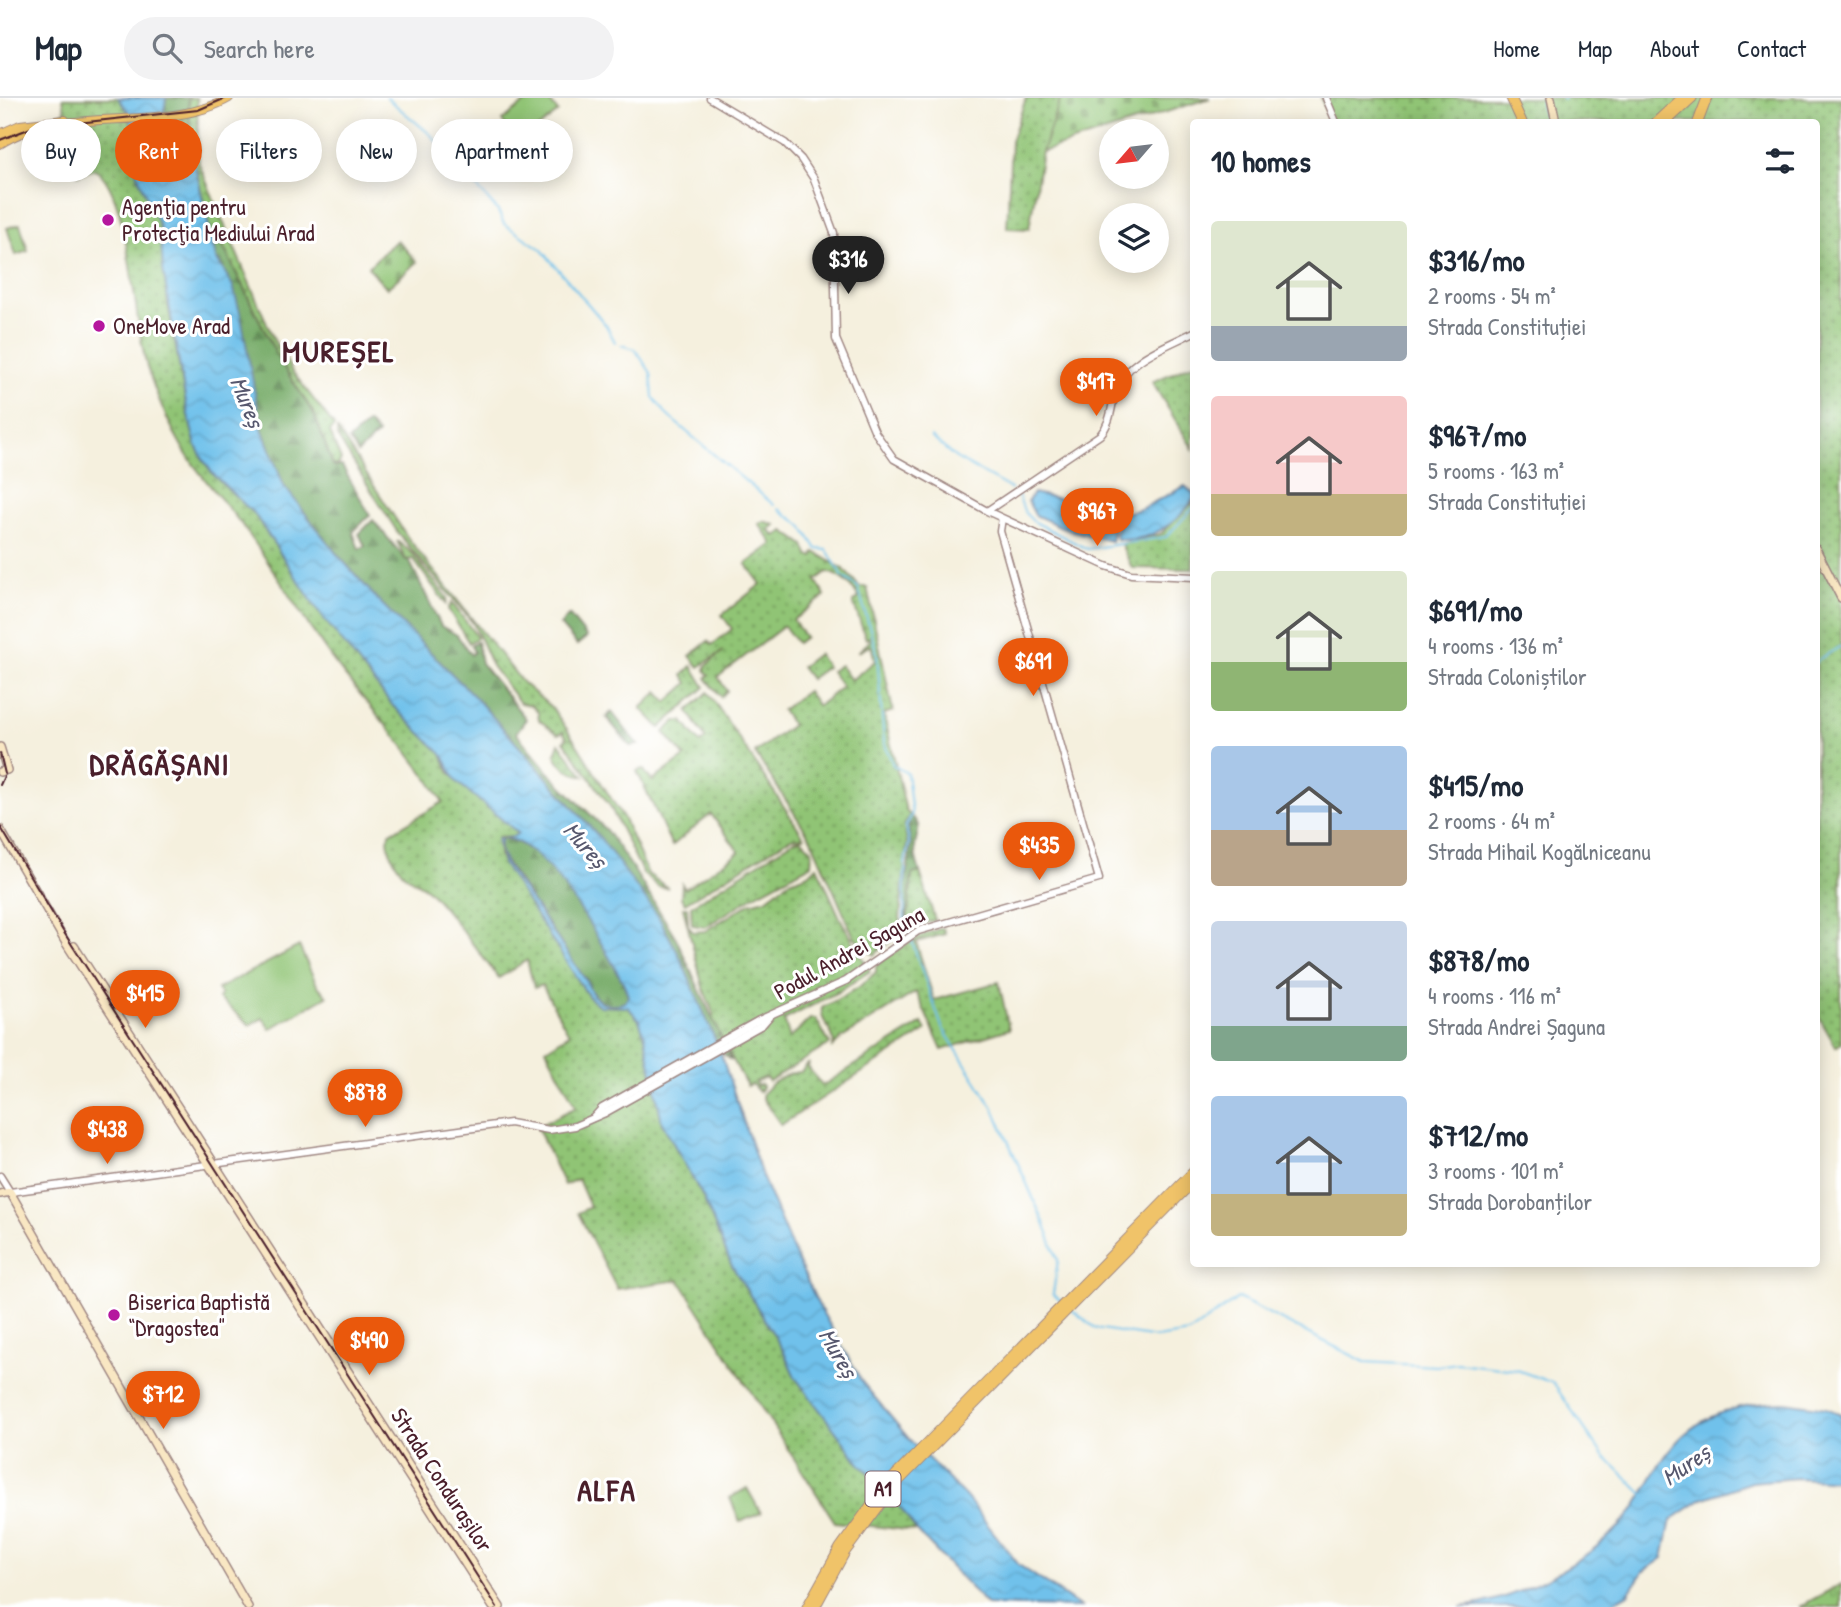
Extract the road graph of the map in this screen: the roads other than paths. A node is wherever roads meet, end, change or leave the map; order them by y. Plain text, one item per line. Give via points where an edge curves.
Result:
1 (218, 98) edge
2 (229, 98) edge
3 (710, 98) edge
4 (1325, 98) edge
5 (1512, 98) edge
6 (1552, 98) edge
7 (1682, 98) edge
8 (1692, 98) edge
9 (1707, 98) edge
10 (198, 109) junction
11 (101, 119) edge
12 (1335, 119) edge
13 (1521, 119) edge
14 (1555, 119) edge
15 (1659, 119) edge
16 (1669, 119) edge
17 (1699, 119) edge
18 (21, 125) edge
19 (0, 134) edge
20 (21, 134) edge
21 (0, 144) edge
22 (1190, 334) edge
23 (987, 511) junction
24 (1002, 518) junction
25 (1820, 557) edge
26 (1190, 577) edge
27 (1841, 598) edge
28 (0, 747) edge
29 (3, 771) edge
30 (0, 829) edge
31 (211, 1163) junction
32 (1190, 1175) edge
33 (0, 1176) edge
34 (1190, 1185) edge
35 (10, 1192) junction
36 (0, 1194) edge
37 (1073, 1298) junction
38 (812, 1605) edge
39 (248, 1607) edge
40 (493, 1607) edge
41 (500, 1607) edge

1 - 10 main road
2 - 10 main road
3 - 23 street via 785,143 814,179 834,233 836,339 882,445 910,470
4 - 12 street
5 - 13 highway
6 - 14 main road
7 - 15 highway
8 - 16 highway
9 - 17 highway
10 - 11 main road
18 - 19 main road
20 - 21 main road
22 - 23 street via 1128,369 1100,435
23 - 24 street
24 - 26 street via 1119,571
24 - 31 street, Podul Andrei Șaguna via 1000,531 1099,879 909,936 846,981 771,1016 575,1126 554,1130 517,1123
25 - 27 main road
28 - 29 main road
30 - 31 main road
31 - 35 street, Podul Andrei Șaguna
31 - 40 main road, Strada Condurașilor
31 - 41 main road, Strada Condurașilor
32 - 37 highway, A1
33 - 35 street
34 - 37 highway, A1
35 - 36 main road
35 - 39 main road
37 - 38 highway, A1 via 869,1506 840,1548

